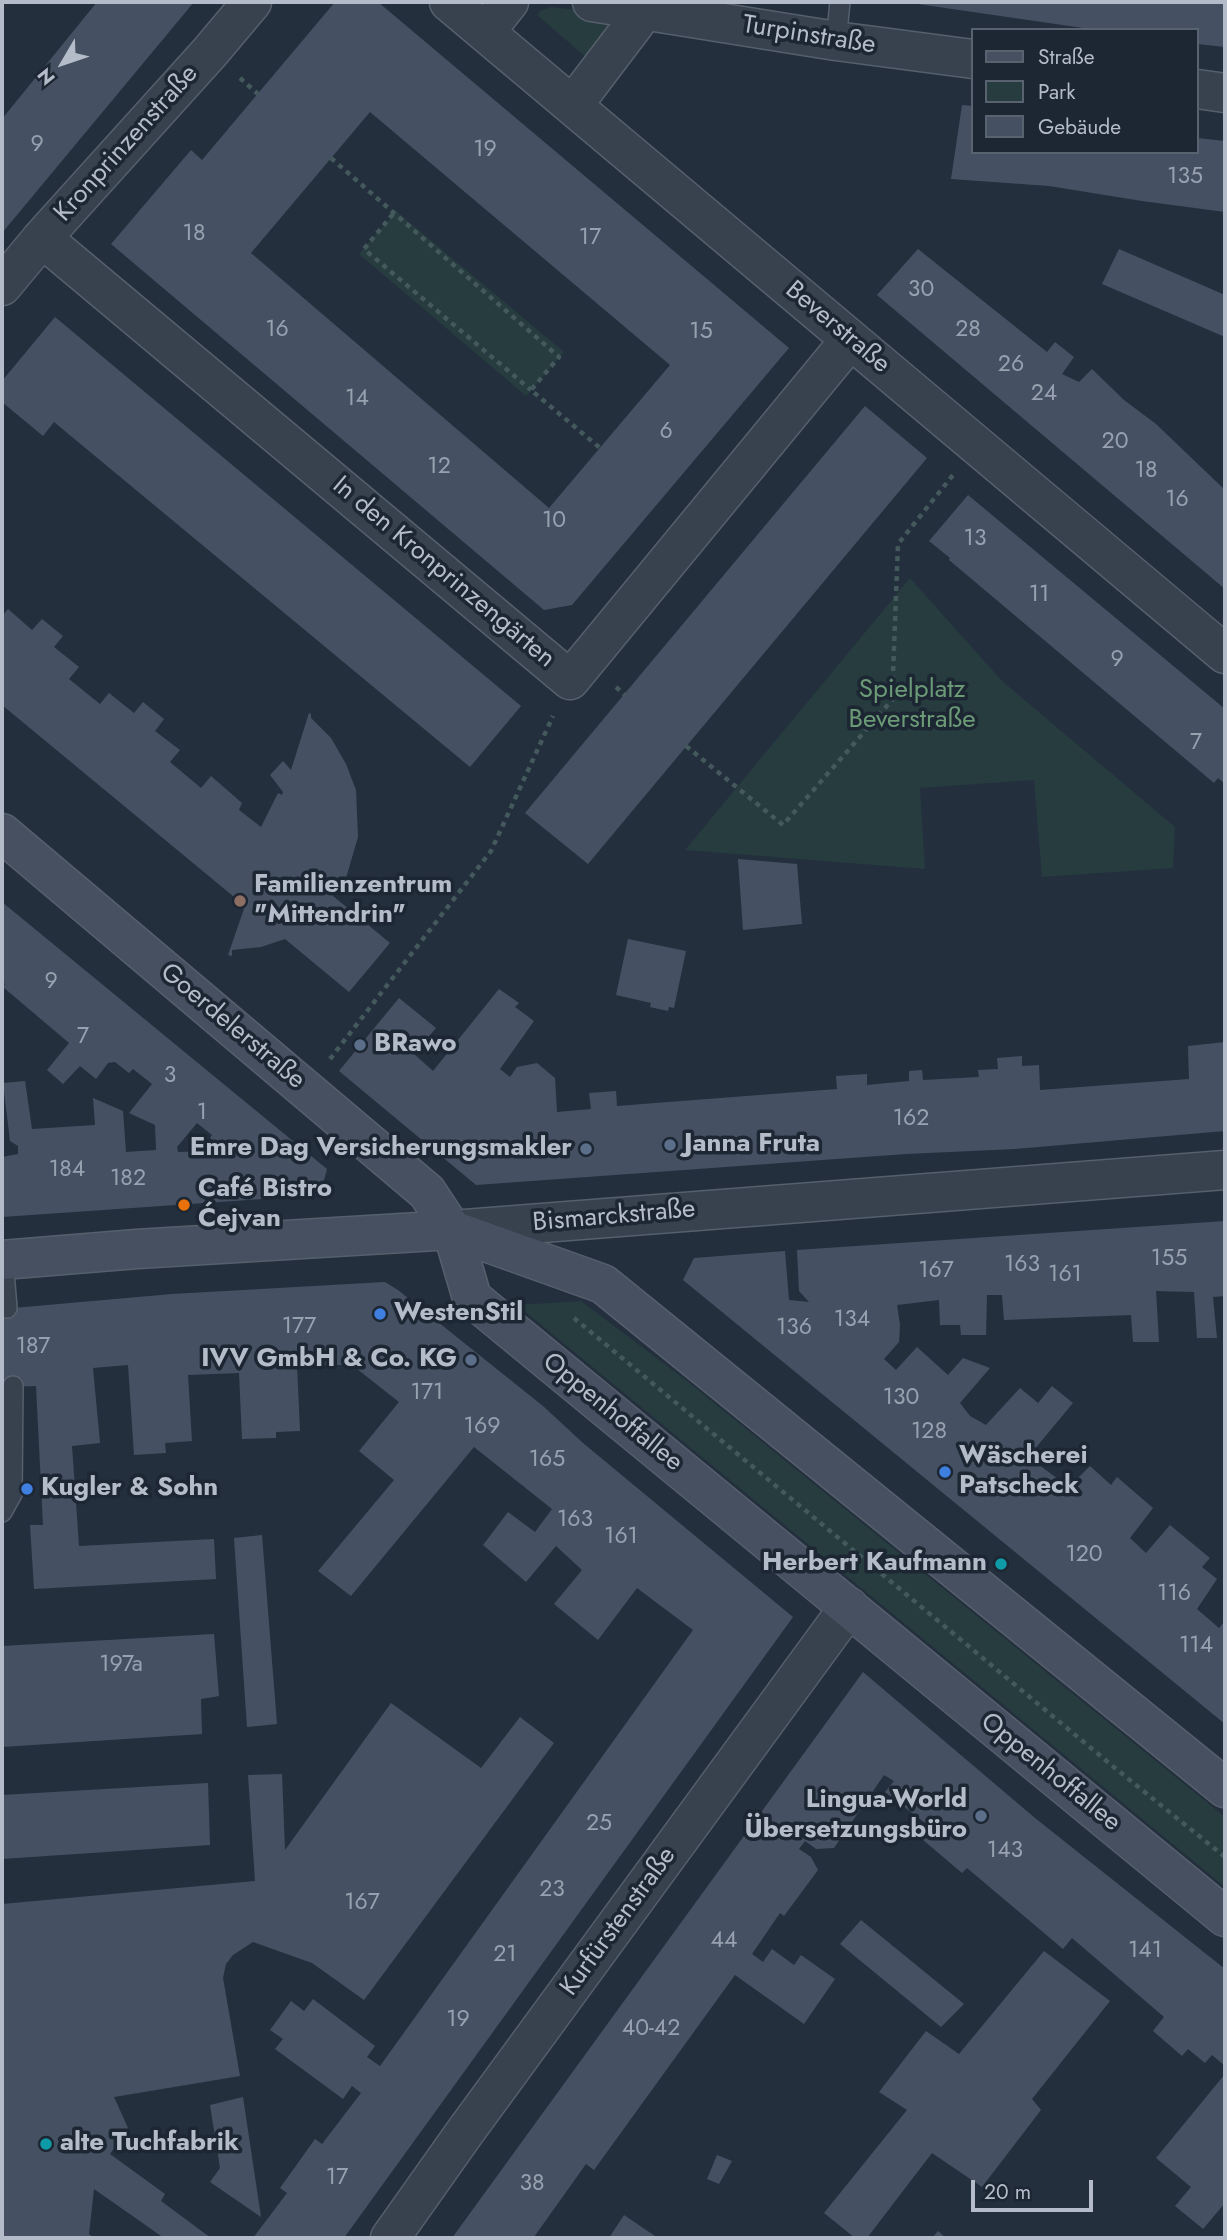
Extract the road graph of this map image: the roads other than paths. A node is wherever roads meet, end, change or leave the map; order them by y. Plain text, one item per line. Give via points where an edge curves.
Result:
1 (252, 2) edge
2 (449, 2) edge
3 (509, 2) edge
4 (592, 2) edge
5 (840, 2) edge
6 (645, 10) junction
7 (485, 32) junction
8 (836, 41) junction
9 (972, 59) edge
10 (1199, 89) edge
11 (1225, 93) edge
12 (573, 105) junction
13 (42, 238) junction
14 (2, 286) edge
15 (850, 340) junction
16 (1225, 654) edge
17 (2, 833) edge
18 (1225, 1170) edge
19 (452, 1230) junction
20 (2, 1260) edge
21 (7, 1308) dead end
22 (13, 1386) dead end
23 (2, 1513) edge
24 (849, 1607) junction
25 (1225, 1788) edge
26 (1225, 1917) edge
27 (390, 2238) edge

1 - 13 street, Kronprinzenstraße
2 - 7 street, Beverstraße
3 - 7 street
4 - 6 street, Turpinstraße
5 - 8 lane
6 - 8 street, Turpinstraße
6 - 12 street
7 - 12 street, Beverstraße
8 - 9 street, Turpinstraße
10 - 11 street
12 - 15 street, Beverstraße
13 - 14 street, Kronprinzenstraße
13 - 15 street, In den Kronprinzengärten via 570,680
15 - 16 street, Beverstraße
17 - 19 street, Goerdelerstraße via 427,1192
18 - 19 street, Bismarckstraße
19 - 20 street, Bismarckstraße
19 - 24 street, Oppenhoffallee via 472,1298
19 - 25 street via 603,1284
20 - 21 lane
22 - 23 lane via 12,1494
24 - 26 street, Oppenhoffallee
24 - 27 street, Kurfürstenstraße

